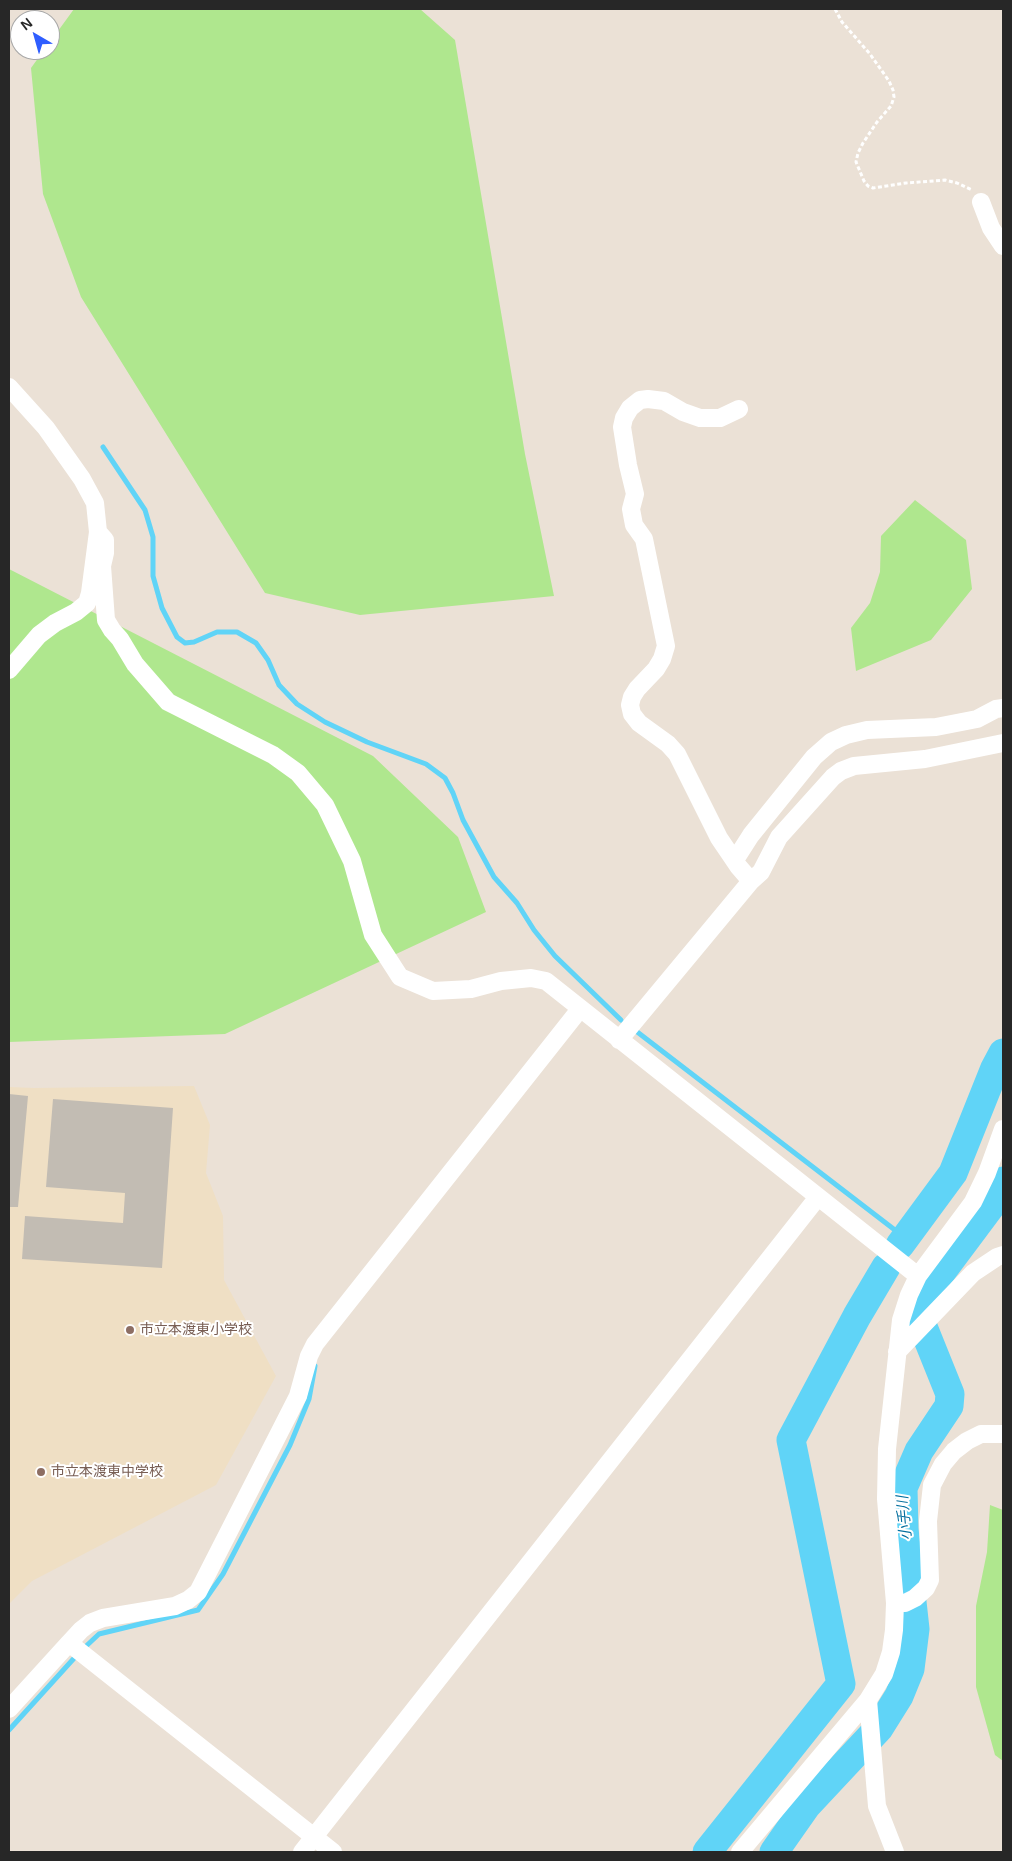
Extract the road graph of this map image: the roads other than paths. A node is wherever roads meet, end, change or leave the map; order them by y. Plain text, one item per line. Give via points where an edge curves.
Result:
1 (981, 202) road end
2 (1003, 246) edge
3 (9, 386) edge
4 (739, 409) dead end
5 (98, 532) junction
6 (9, 670) edge
7 (1003, 708) edge
8 (1003, 743) edge
9 (735, 860) junction
10 (751, 881) junction
11 (580, 1009) junction
12 (619, 1040) junction
13 (1003, 1128) edge
14 (818, 1197) junction
15 (1003, 1255) edge
16 (918, 1276) junction
17 (897, 1352) junction
18 (1003, 1434) edge
19 (905, 1601) junction
20 (76, 1648) junction
21 (868, 1708) junction
22 (9, 1709) edge
23 (314, 1837) junction
24 (302, 1852) edge
25 (333, 1852) edge
26 (740, 1852) edge
27 (895, 1852) edge

1 - 2 street via 991,228
3 - 5 street via 46,428 82,479 95,503
4 - 9 street via 720,418 700,418 664,402 640,400 630,408 622,427 635,494 631,509 634,525 644,539 666,646 656,669 632,696 632,714 677,754 719,838
5 - 6 street via 87,603 40,635
5 - 11 street via 105,540 102,566 106,620 135,664 168,702 273,755 298,773 325,805 352,861 373,935 400,977 433,991 470,989 531,978 546,981
7 - 9 street via 977,719 936,727 867,730 831,742 814,757 751,835
8 - 10 street via 925,759 854,766 842,771 779,837 760,872
9 - 10 street
10 - 12 street
11 - 12 street
11 - 20 street via 315,1344 298,1396 198,1592 175,1606 90,1623 81,1630
12 - 14 street
13 - 16 street via 973,1202
14 - 16 street
14 - 23 street
15 - 17 street via 973,1273
16 - 17 street via 901,1320
17 - 19 street via 887,1449 886,1499
18 - 19 street via 981,1434 967,1441 943,1464 932,1485 928,1521 930,1580 926,1588
19 - 21 street via 884,1674
20 - 22 street
20 - 23 street
21 - 26 street
21 - 27 street via 877,1806
23 - 24 street
23 - 25 street

